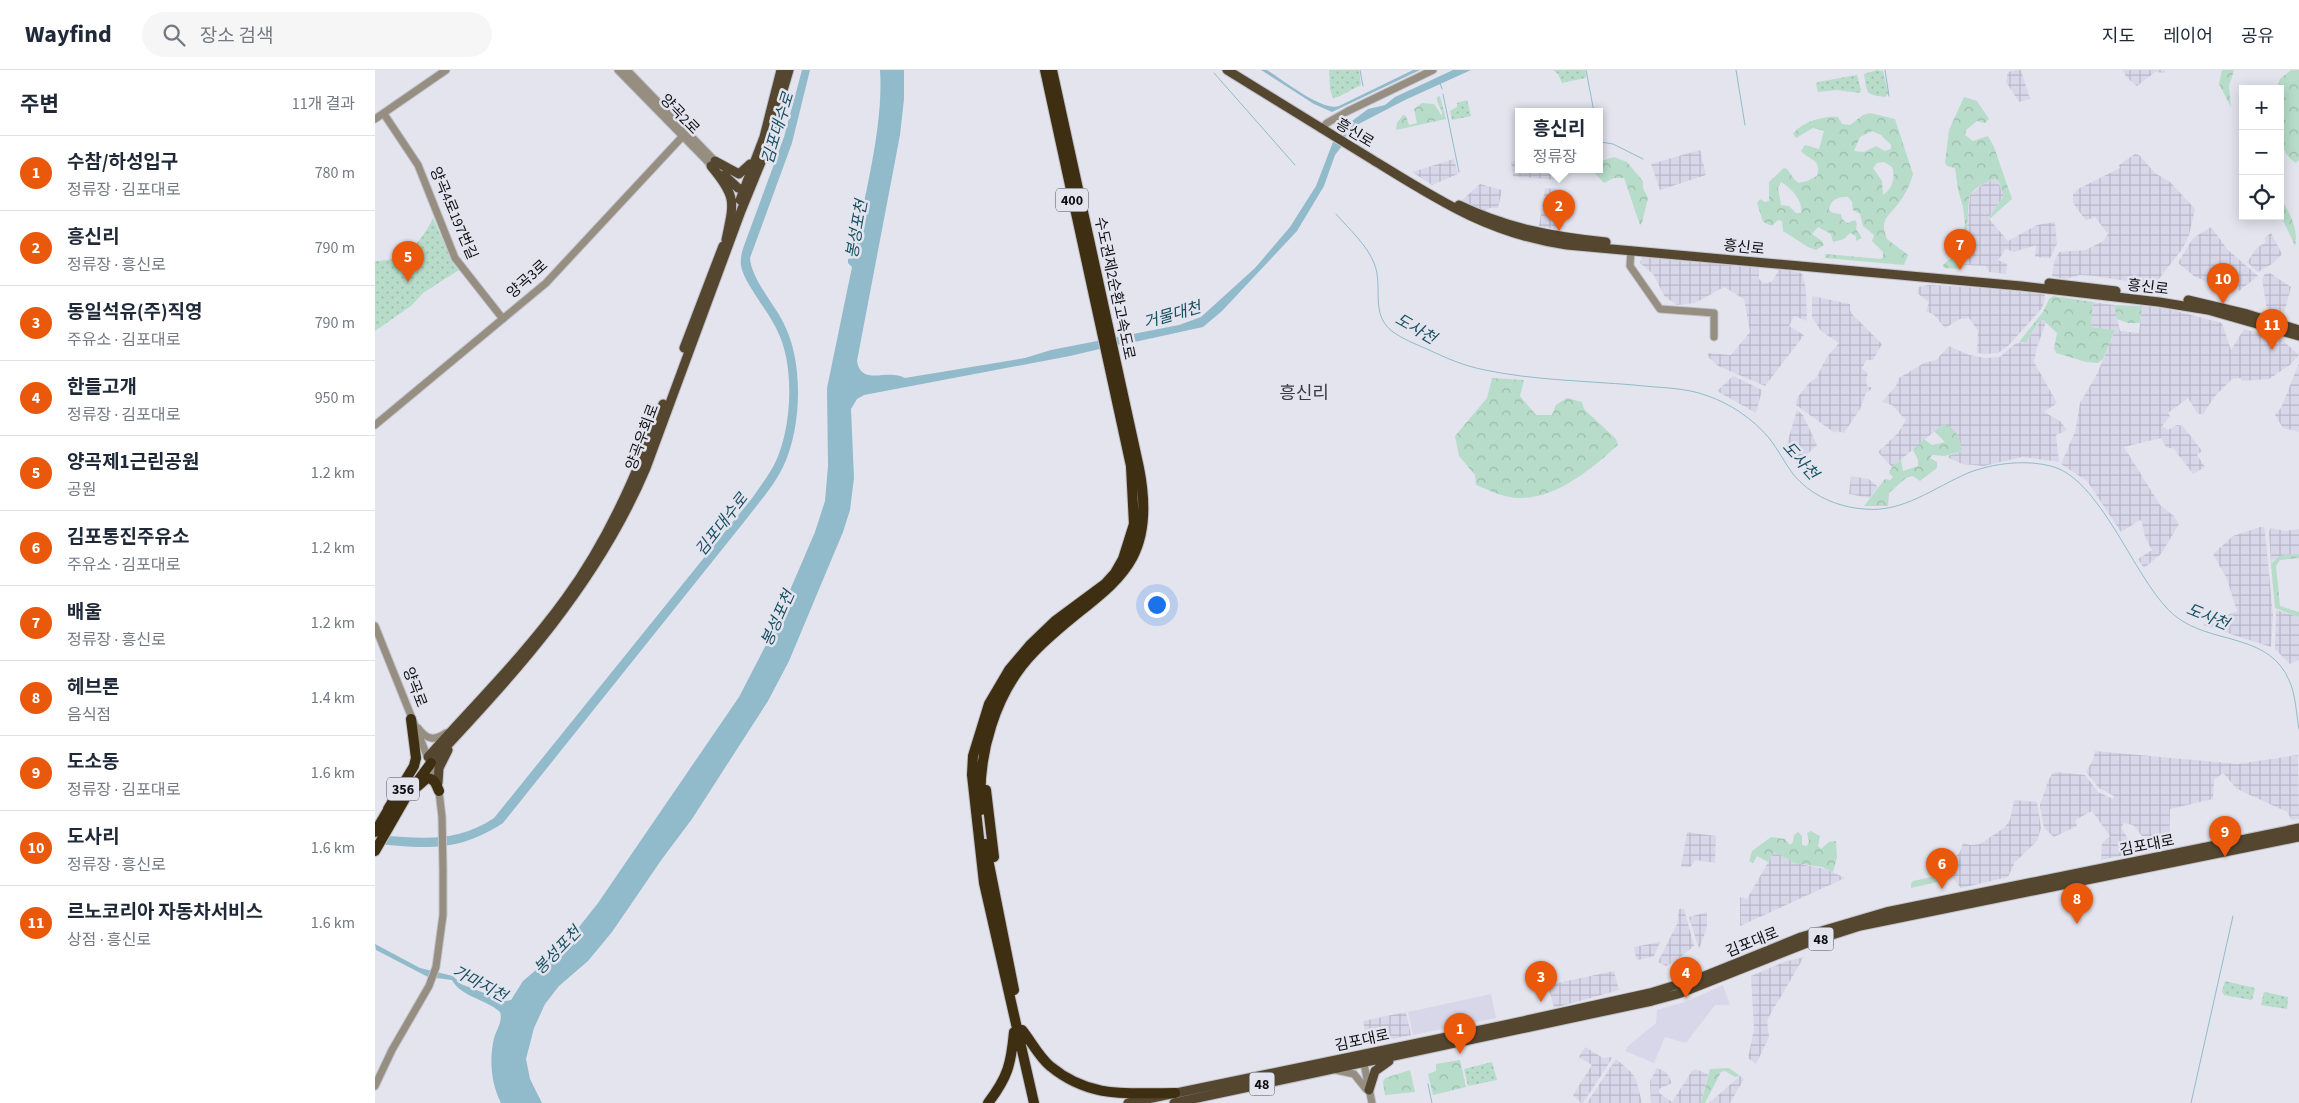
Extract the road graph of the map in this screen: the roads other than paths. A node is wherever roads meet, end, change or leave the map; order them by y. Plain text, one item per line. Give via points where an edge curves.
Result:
1 (446, 70) edge
2 (618, 70) edge
3 (627, 70) edge
4 (781, 70) edge
5 (789, 70) edge
6 (1045, 70) edge
7 (1052, 70) edge
8 (1227, 70) edge
9 (1237, 70) edge
10 (1433, 70) edge
11 (384, 114) junction
12 (375, 119) edge
13 (1323, 127) junction
14 (682, 136) junction
15 (1349, 142) junction
16 (757, 154) junction
17 (713, 164) junction
18 (725, 175) joint
19 (747, 190) junction
20 (726, 240) junction
21 (1631, 250) junction
22 (503, 320) junction
23 (1104, 329) junction
24 (2299, 330) edge
25 (1714, 336) dead end
26 (2299, 336) edge
27 (1112, 361) junction
28 (375, 425) edge
29 (375, 626) edge
30 (411, 720) junction
31 (460, 721) junction
32 (455, 737) junction
33 (430, 760) junction
34 (439, 787) junction
35 (406, 797) junction
36 (388, 809) junction
37 (381, 826) edge
38 (2299, 828) edge
39 (2299, 837) edge
40 (375, 850) edge
41 (988, 883) junction
42 (1019, 1027) junction
43 (1401, 1055) junction
44 (1361, 1059) junction
45 (1333, 1069) junction
46 (375, 1086) edge
47 (1368, 1089) junction
48 (1174, 1098) edge
49 (988, 1103) edge
50 (1034, 1103) edge
51 (1039, 1103) edge
52 (1127, 1103) edge
53 (1371, 1103) edge

1 - 11 street
2 - 14 street, 양곡2로
3 - 17 street, 양곡2로
4 - 16 main road, 양곡우회로
5 - 19 main road, 양곡우회로 via 771,135
6 - 23 highway, 수도권제2순환고속도로 / 400
7 - 23 highway, 수도권제2순환고속도로 / 400
8 - 13 main road, 흥신로
9 - 13 main road, 흥신로
10 - 13 street via 1348,111
11 - 12 street
11 - 22 street, 양곡4로197번길 via 419,165 458,263
13 - 15 main road, 흥신로
14 - 17 street, 양곡2로
14 - 22 street, 양곡3로 via 546,283
15 - 21 main road, 흥신로 via 1448,206 1492,226 1555,243
15 - 24 main road, 흥신로 via 1452,202 1505,224 1550,236 2076,286 2200,302
16 - 17 main road via 739,174
16 - 19 main road, 양곡우회로
17 - 18 street, 양곡2로
17 - 20 main road via 729,190 732,202
18 - 19 main road, 양곡2로 via 738,188
19 - 20 main road, 양곡우회로
19 - 32 main road, 양곡우회로 via 646,468 615,533 563,613
20 - 31 main road, 양곡우회로 via 638,470 605,535 565,599
21 - 25 street via 1630,266 1660,309 1714,313
21 - 26 main road, 흥신로 via 2159,302 2236,317
22 - 28 street, 양곡3로
23 - 27 highway, 수도권제2순환고속도로 / 400
27 - 41 highway, 수도권제2순환고속도로 / 400 via 1131,466 1134,524 1115,573 1041,634 993,696 973,756 972,775
27 - 41 highway, 수도권제2순환고속도로 / 400 via 1142,485 1144,512 1136,551 1124,573 1101,597 1059,628 1033,653 1007,687 992,720 983,779 982,816
29 - 30 street, 양곡로
30 - 31 street via 422,733 433,739
30 - 33 street, 양곡로
30 - 36 highway via 416,758 414,766
31 - 33 main road, 양곡우회로
32 - 33 main road, 양곡우회로
32 - 34 main road via 439,768
33 - 34 street, 양곡로
33 - 35 highway, 356
33 - 36 highway, 356
34 - 35 highway via 434,780 427,778
34 - 46 street, 양곡로 via 443,915 436,967
35 - 37 highway, 356
36 - 37 highway, 356
37 - 40 highway, 356
38 - 44 main road, 김포대로 / 48 via 1886,912 1801,938 1667,988
39 - 43 main road, 김포대로 / 48 via 1860,926 1807,943 1678,994
41 - 42 highway
42 - 48 highway via 1050,1066 1081,1086 1107,1092
42 - 49 highway via 1003,1084
42 - 50 highway
42 - 51 highway
43 - 44 main road, 김포대로 / 48
43 - 47 main road via 1377,1067
44 - 45 main road, 김포대로 / 48
44 - 47 street
44 - 48 main road, 김포대로 / 48
45 - 47 street via 1355,1074
45 - 48 main road, 김포대로 / 48
47 - 53 street
48 - 52 main road, 김포대로 / 48

